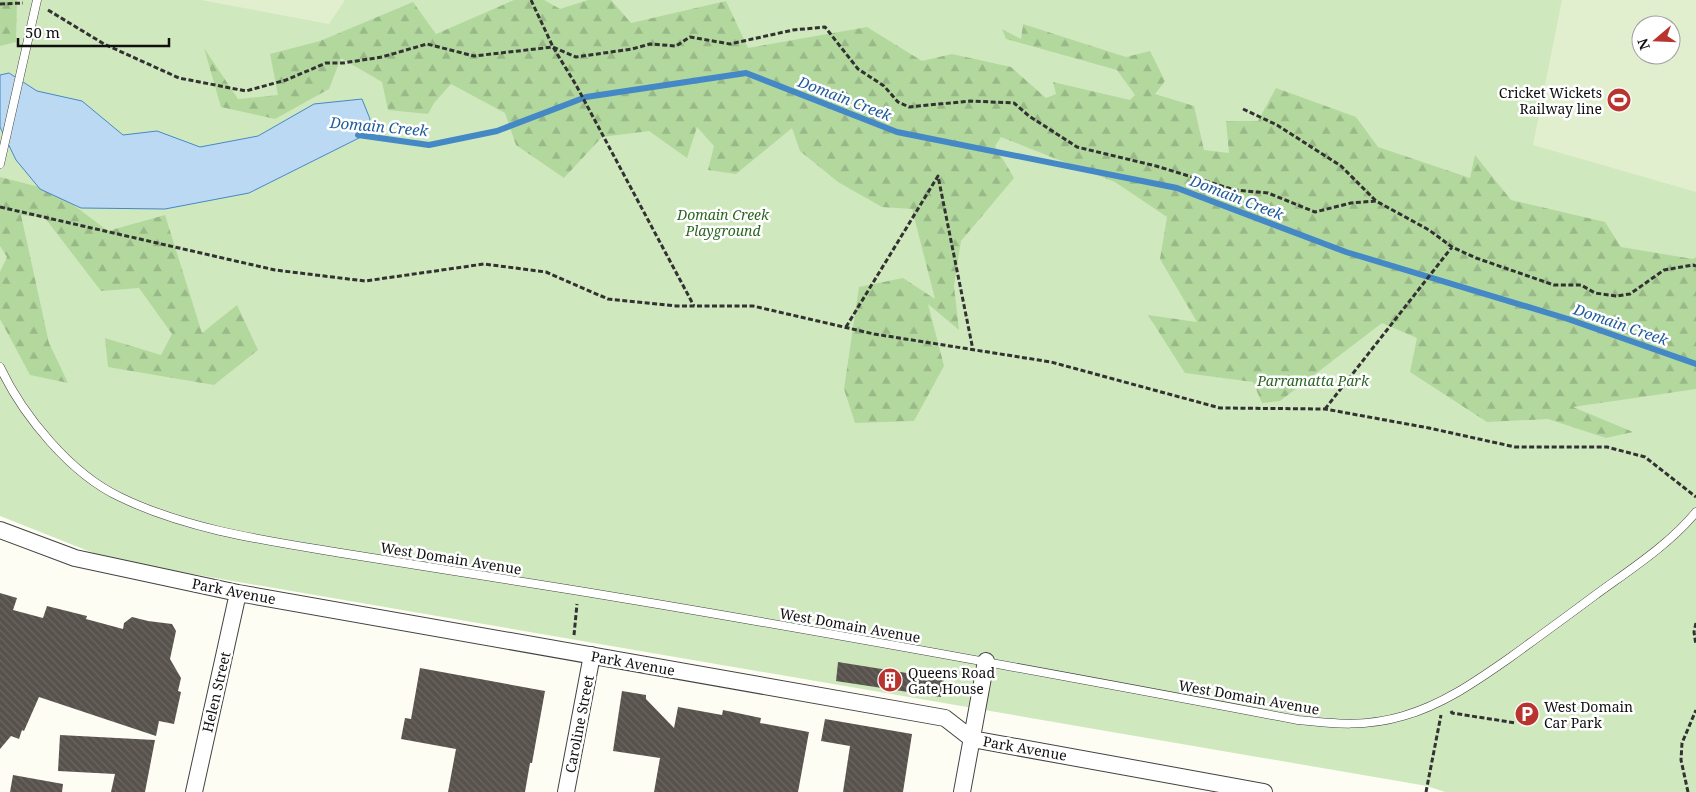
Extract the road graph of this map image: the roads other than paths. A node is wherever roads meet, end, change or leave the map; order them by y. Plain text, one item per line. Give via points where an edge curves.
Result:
1 (36, 2) edge
2 (1, 160) edge
3 (0, 367) edge
4 (1696, 512) edge
5 (0, 530) edge
6 (238, 593) junction
7 (592, 656) junction
8 (986, 661) junction
9 (972, 739) junction
10 (194, 792) edge
11 (566, 792) edge
12 (962, 792) edge
13 (1264, 792) edge

1 - 2 lane
3 - 8 lane, West Domain Avenue via 32,419 91,480 143,507 192,523 262,540
4 - 8 lane, West Domain Avenue via 1652,553 1522,649 1444,700 1386,721 1348,725 1298,720
5 - 6 street, Park Avenue via 75,558
6 - 7 street, Park Avenue
6 - 10 street, Helen Street
7 - 9 street, Park Avenue via 945,718
7 - 11 street, Caroline Street
8 - 9 street
9 - 12 street
9 - 13 street, Park Avenue

